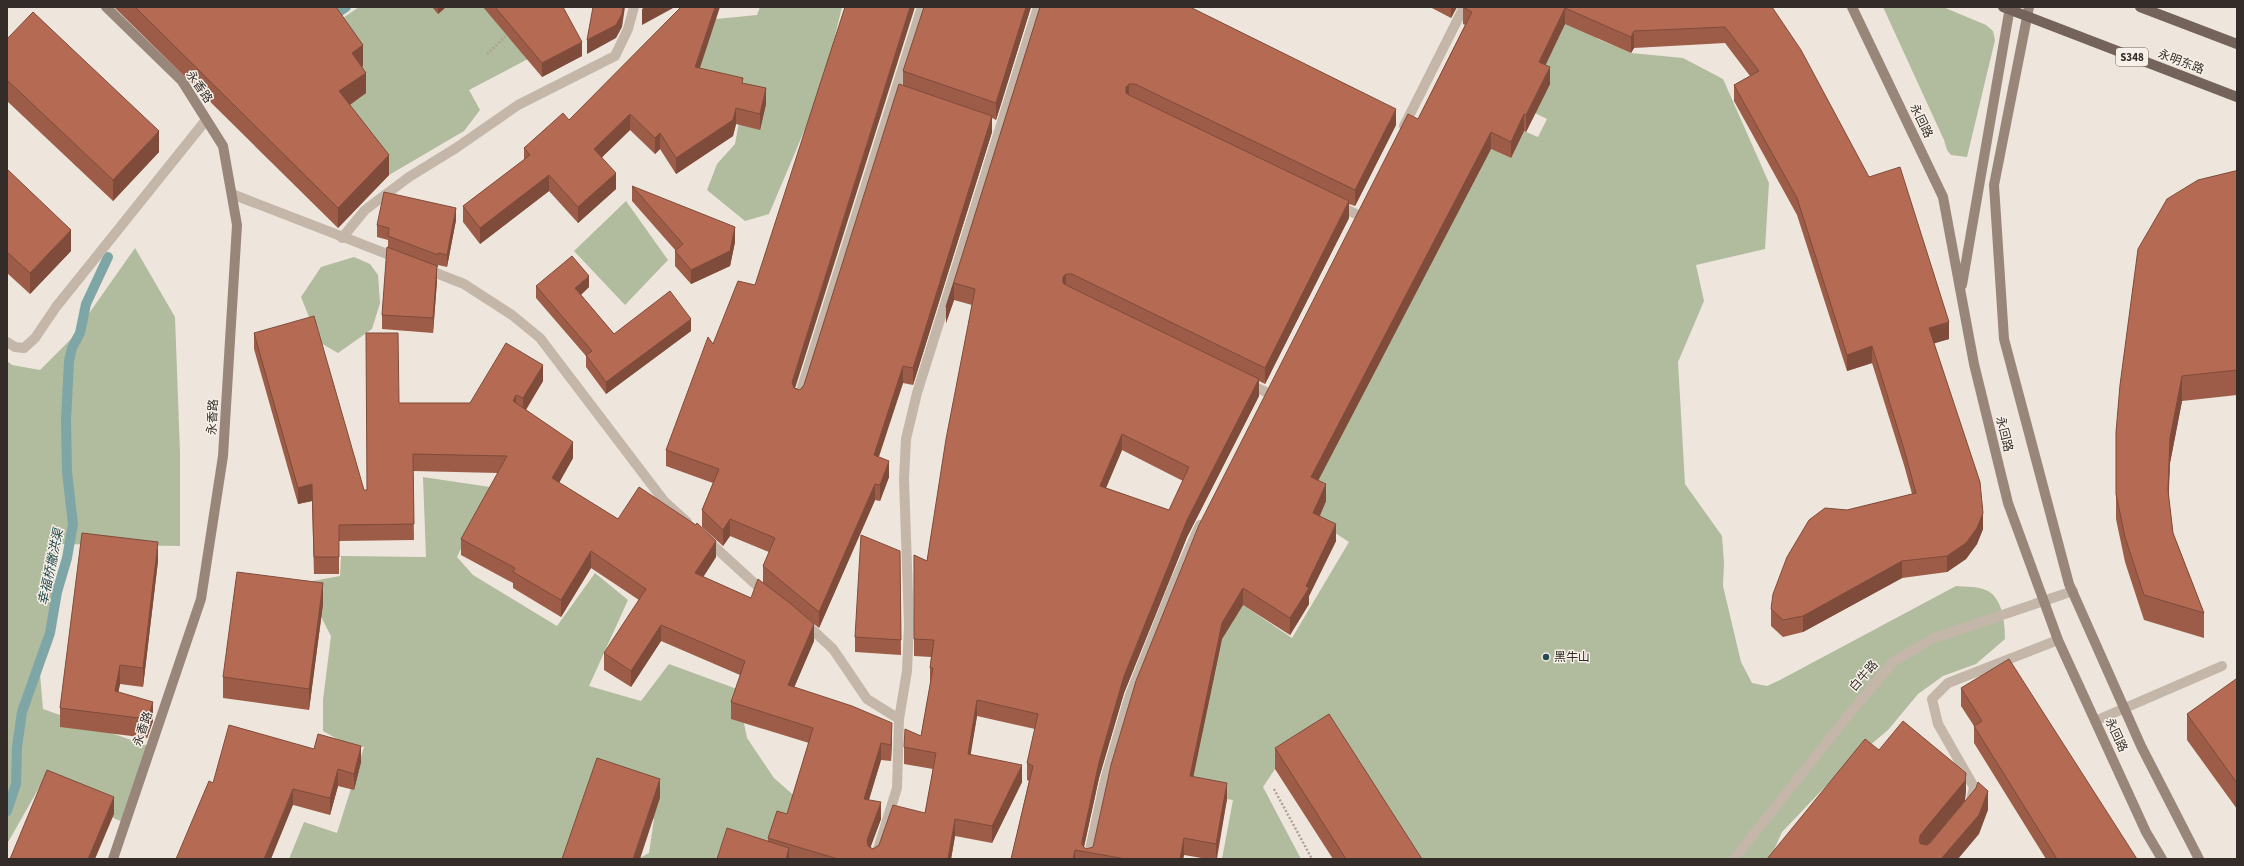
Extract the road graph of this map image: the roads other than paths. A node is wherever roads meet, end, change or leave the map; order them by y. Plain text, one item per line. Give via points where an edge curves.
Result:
1 (106, 7) edge
2 (634, 7) edge
3 (922, 7) edge
4 (1038, 7) edge
5 (1464, 7) edge
6 (1852, 7) edge
7 (2140, 7) edge
8 (2007, 8) edge
9 (2028, 12) edge
10 (2237, 44) edge
11 (2237, 97) edge
12 (206, 120) junction
13 (1398, 137) edge
14 (232, 194) junction
15 (1330, 202) edge
16 (1358, 215) edge
17 (342, 238) junction
18 (1961, 292) junction
19 (7, 342) edge
20 (1239, 379) edge
21 (798, 400) edge
22 (1262, 404) edge
23 (1206, 515) edge
24 (2073, 592) junction
25 (777, 601) edge
26 (2044, 601) junction
27 (795, 614) edge
28 (2058, 640) junction
29 (2222, 666) dead end
30 (2124, 708) junction
31 (899, 719) junction
32 (2095, 721) junction
33 (1966, 810) edge
34 (113, 859) edge
35 (873, 859) edge
36 (1088, 859) edge
37 (1734, 859) edge
38 (2162, 859) edge
39 (2199, 859) edge

1 - 12 main road, 永香路 via 182,81
2 - 17 street via 628,29 615,56 518,105 456,148 408,177 365,210
3 - 21 street via 899,93
4 - 31 street via 996,127 917,393 906,439 904,479 908,632 907,671
5 - 13 street
6 - 18 main road, 永回路 via 1943,197
7 - 10 main road
8 - 9 main road, S348
8 - 18 main road
9 - 11 main road, 永明东路 / S348
9 - 24 main road, 永回路 via 1994,185 2004,339
12 - 14 main road, 永香路 via 223,146
12 - 19 street via 56,307 35,338 24,348 15,347
14 - 17 street
14 - 34 main road, 永香路 via 237,225 223,456 201,599
15 - 16 street
17 - 25 street via 464,284 512,315 540,338 664,501
18 - 26 main road, 永回路 via 1974,364 2008,503
20 - 22 street via 1269,390
23 - 36 street via 1174,584 1130,695 1105,780
24 - 26 street, 白牛路
24 - 30 main road, 永回路
26 - 28 main road, 永回路
26 - 37 street, 白牛路 via 1934,638 1893,662
27 - 31 street via 833,649 868,699
28 - 32 main road, 永回路
28 - 33 street via 1948,683 1932,700 1938,724 1974,787 1971,804
29 - 30 street
30 - 32 street
30 - 39 main road, 永回路
31 - 35 street via 897,788
32 - 38 main road, 永回路 via 2151,842

